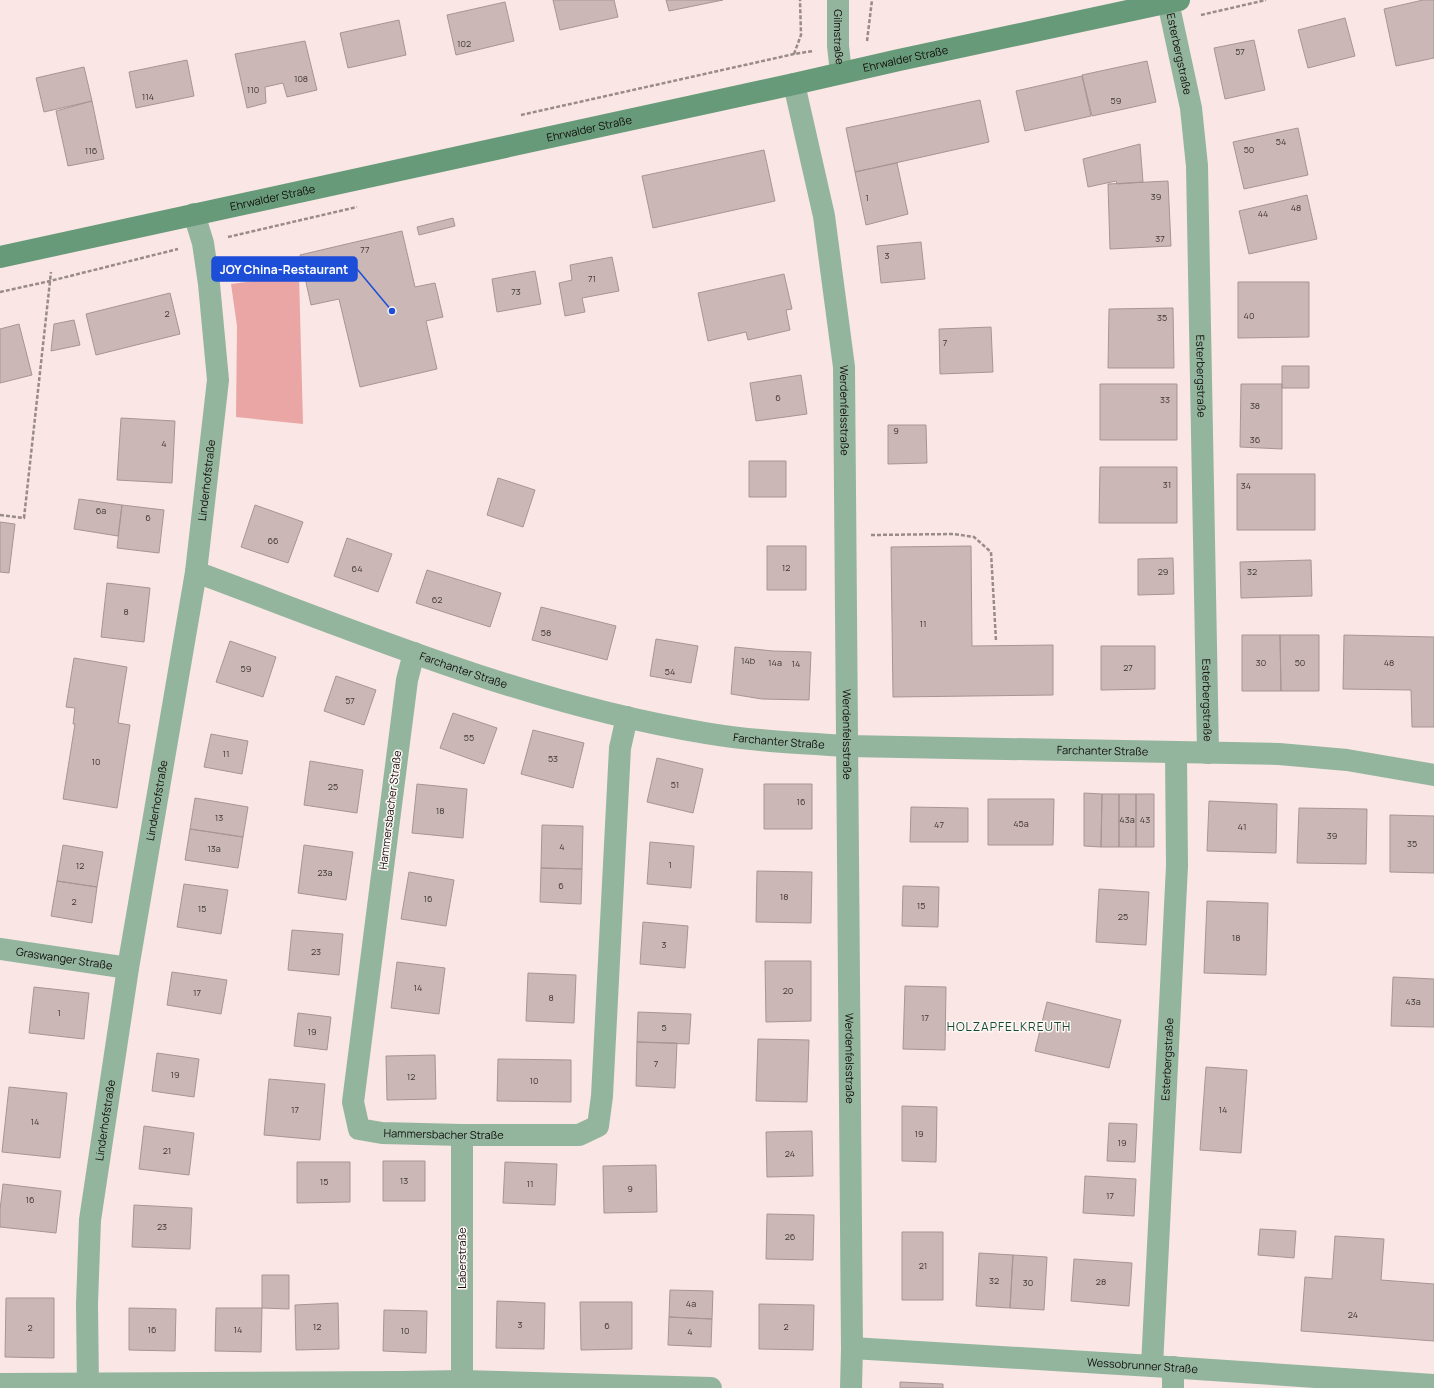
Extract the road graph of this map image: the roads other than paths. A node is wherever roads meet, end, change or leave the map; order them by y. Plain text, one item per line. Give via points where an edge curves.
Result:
1 (838, 0) edge
2 (1174, 1) edge
3 (841, 73) junction
4 (794, 84) junction
5 (194, 214) junction
6 (0, 257) edge
7 (196, 572) junction
8 (414, 653) junction
9 (627, 718) junction
10 (848, 746) junction
11 (1176, 753) junction
12 (1208, 753) junction
13 (1434, 775) edge
14 (0, 948) edge
15 (128, 968) junction
16 (462, 1135) junction
17 (852, 1348) junction
18 (1152, 1366) junction
19 (1173, 1378) edge
20 (462, 1381) junction
21 (0, 1384) edge
22 (1434, 1385) edge
23 (88, 1386) edge
24 (711, 1388) edge
25 (851, 1388) edge

1 - 3 street, Gilmstraße
2 - 3 street, Ehrwalder Straße
2 - 12 street, Esterbergstraße via 1191,108 1197,166
3 - 4 street, Ehrwalder Straße
4 - 5 street, Ehrwalder Straße
4 - 10 street, Werdenfelsstraße via 824,216 844,367
5 - 6 street, Ehrwalder Straße
5 - 7 street, Linderhofstraße via 203,243 208,277 218,380
7 - 8 street, Farchanter Straße
7 - 15 street, Linderhofstraße
8 - 9 street, Farchanter Straße via 504,684
8 - 16 street, Hammersbacher Straße via 407,680 353,1102 358,1129 382,1133
9 - 10 street, Farchanter Straße via 706,733
9 - 16 street, Hammersbacher Straße via 620,748 602,1096 598,1126 579,1135
10 - 11 street, Farchanter Straße
10 - 17 street, Werdenfelsstraße
11 - 12 street, Farchanter Straße
11 - 18 street, Esterbergstraße via 1177,866
12 - 13 street, Farchanter Straße via 1279,754 1347,760
14 - 15 street, Graswanger Straße
15 - 23 street, Linderhofstraße via 90,1220 86,1304
16 - 20 street, Laberstraße
17 - 18 street, Wessobrunner Straße
17 - 25 street, Werdenfelsstraße
18 - 19 street, Wessobrunner Straße
19 - 22 street, Wessobrunner Straße
20 - 23 street
20 - 24 street
21 - 23 street

